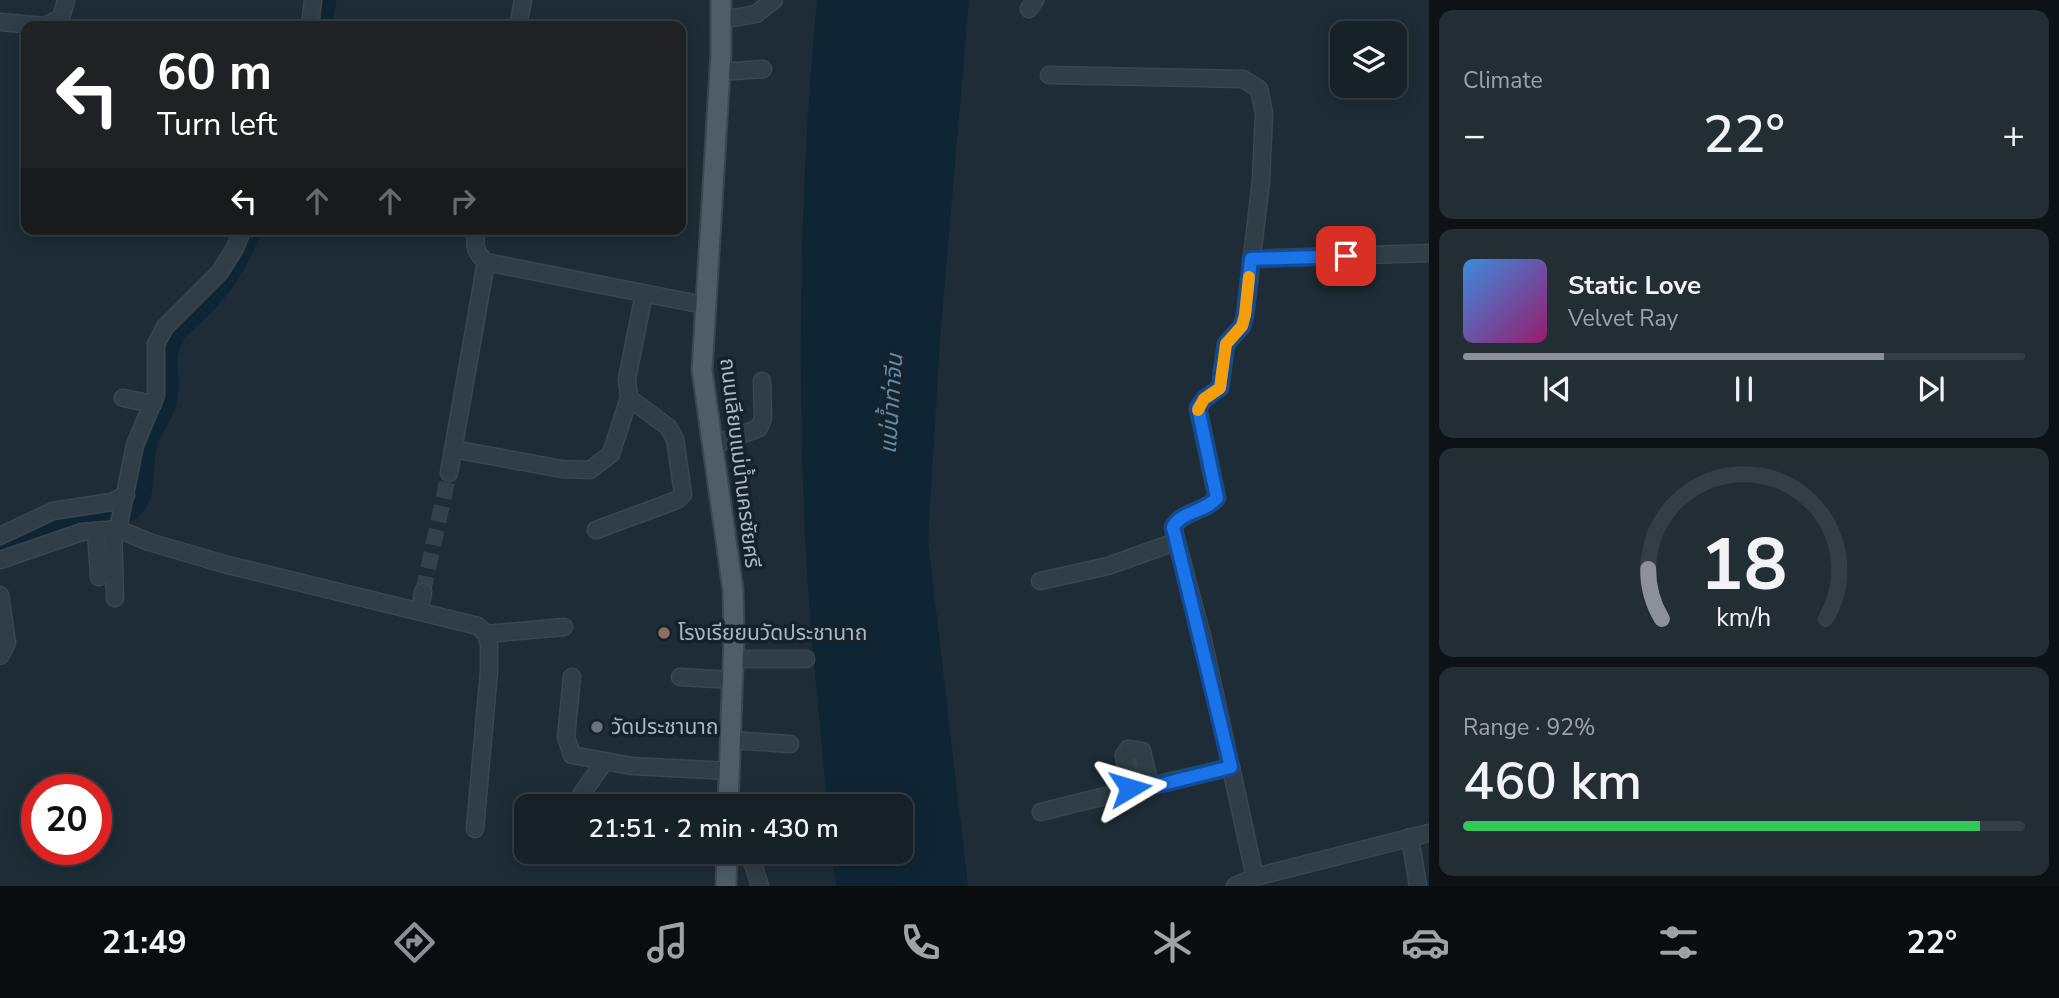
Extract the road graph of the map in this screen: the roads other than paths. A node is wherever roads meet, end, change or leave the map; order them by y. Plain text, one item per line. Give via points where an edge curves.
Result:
1 (66, 0) edge
2 (313, 0) edge
3 (523, 0) edge
4 (721, 0) edge
5 (774, 0) edge
6 (722, 20) junction
7 (55, 21) edge
8 (311, 21) edge
9 (519, 21) edge
10 (0, 22) edge
11 (21, 24) edge
12 (763, 69) dead end
13 (720, 72) junction
14 (1049, 75) dead end
15 (241, 235) edge
16 (476, 235) edge
17 (1429, 253) edge
18 (1251, 259) junction
19 (486, 262) junction
20 (644, 293) junction
21 (704, 305) junction
22 (762, 381) dead end
23 (123, 398) dead end
24 (629, 398) junction
25 (153, 404) junction
26 (711, 446) junction
27 (453, 449) junction
28 (449, 473) tunnel mouth
29 (126, 497) junction
30 (117, 527) junction
31 (596, 530) dead end
32 (96, 531) junction
33 (0, 536) edge
34 (1175, 542) junction
35 (0, 560) edge
36 (99, 577) dead end
37 (1040, 581) dead end
38 (0, 595) edge
39 (115, 598) dead end
40 (564, 628) dead end
41 (486, 634) junction
42 (0, 656) edge
43 (734, 659) junction
44 (806, 659) dead end
45 (572, 677) dead end
46 (680, 677) dead end
47 (733, 680) junction
48 (731, 740) junction
49 (790, 744) dead end
50 (605, 761) junction
51 (1231, 767) junction
52 (730, 771) junction
53 (1150, 785) junction
54 (1130, 788) junction
55 (582, 794) edge
56 (729, 794) edge
57 (1041, 812) dead end
58 (475, 829) dead end
59 (1429, 833) edge
60 (1410, 837) junction
61 (727, 864) edge
62 (753, 864) edge
63 (1255, 877) junction
64 (726, 886) edge
65 (760, 886) edge
66 (1235, 886) edge
67 (1418, 886) edge

1 - 7 street via 61,18
2 - 8 street
3 - 9 street
4 - 6 main road, ถนนเลียบแม่น้ำนครชัยศรี
5 - 6 street via 757,14
6 - 13 main road, ถนนเลียบแม่น้ำนครชัยศรี
10 - 11 street
12 - 13 street
13 - 21 main road, ถนนเลียบแม่น้ำนครชัยศรี
14 - 18 street via 1235,78 1255,85 1264,101 1264,113
15 - 25 street via 220,272 160,335
16 - 19 street via 477,254
17 - 18 street
18 - 34 street via 1245,315 1242,326 1226,344 1220,388 1198,408 1217,498 1177,520
19 - 20 street
19 - 27 street
20 - 21 street
20 - 24 street via 627,379
21 - 26 main road, ถนนเลียบแม่น้ำนครชัยศรี via 702,370
22 - 26 street via 759,428
23 - 25 street
24 - 27 street via 611,454 590,470
24 - 31 street via 668,427 675,439 683,494
25 - 29 street via 135,445
26 - 43 main road, ถนนเลียบแม่น้ำนครชัยศรี via 728,550
27 - 28 street
29 - 30 street
29 - 33 street via 53,511
30 - 32 street
30 - 39 street
30 - 41 street via 149,542 224,564 470,624
32 - 35 street
32 - 36 street
34 - 37 street via 1108,566
34 - 51 street
38 - 42 street via 7,643
40 - 41 street
41 - 58 street via 489,671
43 - 44 street
43 - 47 main road, ถนนเลียบแม่น้ำนครชัยศรี
45 - 50 street via 568,744 572,755
46 - 47 street
47 - 48 main road, ถนนเลียบแม่น้ำนครชัยศรี
48 - 49 street
48 - 52 main road, ถนนเลียบแม่น้ำนครชัยศรี
50 - 52 street
50 - 55 street
51 - 53 street
51 - 63 street
52 - 56 main road, ถนนเลียบแม่น้ำนครชัยศรี
53 - 54 street
53 - 54 street via 1142,751 1133,747 1124,755
54 - 57 street
59 - 60 street
60 - 63 street
60 - 67 street
61 - 64 main road
62 - 65 street
63 - 66 street

